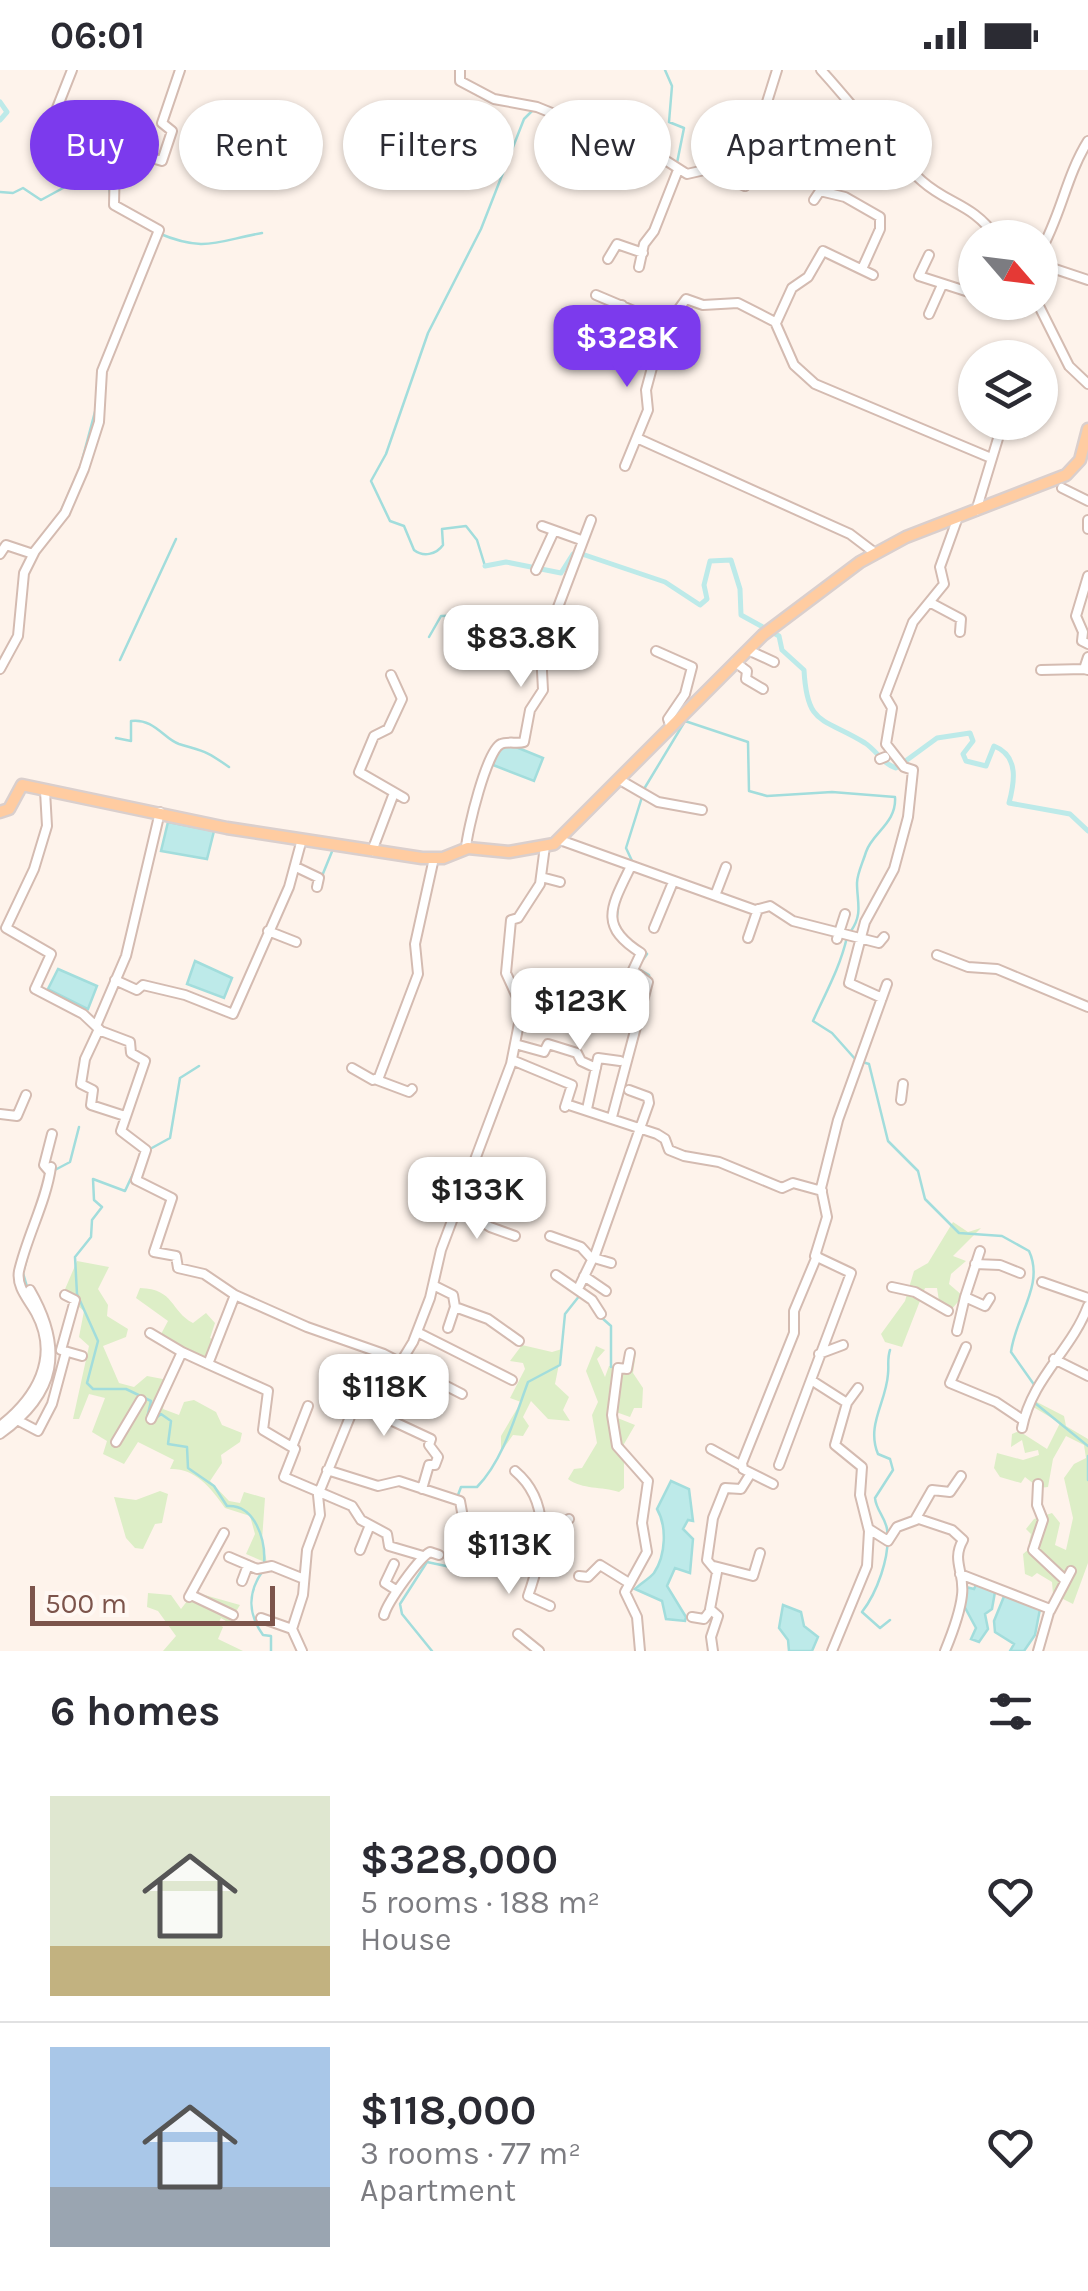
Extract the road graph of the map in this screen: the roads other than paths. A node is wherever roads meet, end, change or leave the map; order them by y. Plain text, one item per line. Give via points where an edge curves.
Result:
1 (72, 70) edge
2 (180, 70) edge
3 (460, 70) edge
4 (777, 70) edge
5 (821, 70) edge
6 (60, 100) edge
7 (768, 100) edge
8 (1086, 146) edge
9 (159, 161) edge
10 (676, 168) junction
11 (691, 175) edge
12 (115, 190) edge
13 (814, 200) dead end
14 (981, 220) edge
15 (1055, 220) edge
16 (643, 253) junction
17 (929, 255) dead end
18 (608, 259) dead end
19 (638, 267) dead end
20 (862, 269) junction
21 (1058, 270) edge
22 (874, 276) dead end
23 (1088, 280) edge
24 (942, 285) junction
25 (958, 289) edge
26 (596, 296) dead end
27 (622, 305) junction
28 (929, 314) dead end
29 (618, 320) dead end
30 (1046, 320) edge
31 (776, 323) junction
32 (664, 324) junction
33 (1088, 384) edge
34 (1088, 429) edge
35 (638, 439) junction
36 (997, 440) edge
37 (991, 458) junction
38 (625, 466) dead end
39 (1062, 488) dead end
40 (1088, 501) edge
41 (976, 511) junction
42 (958, 518) junction
43 (592, 520) dead end
44 (1088, 520) edge
45 (542, 526) dead end
46 (1088, 529) edge
47 (554, 531) junction
48 (581, 540) junction
49 (875, 553) junction
50 (0, 554) edge
51 (33, 554) junction
52 (537, 568) dead end
53 (1088, 576) edge
54 (930, 603) junction
55 (960, 632) dead end
56 (0, 641) edge
57 (1088, 644) edge
58 (13, 648) junction
59 (748, 650) junction
60 (656, 651) dead end
61 (1088, 657) edge
62 (735, 662) junction
63 (774, 662) dead end
64 (0, 669) edge
65 (1086, 669) edge
66 (1041, 670) dead end
67 (391, 674) dead end
68 (762, 690) dead end
69 (670, 725) junction
70 (620, 780) junction
71 (45, 791) junction
72 (394, 793) junction
73 (404, 798) dead end
74 (702, 810) dead end
75 (0, 812) edge
76 (160, 812) junction
77 (302, 840) junction
78 (560, 840) junction
79 (545, 846) junction
80 (466, 848) junction
81 (372, 851) junction
82 (434, 858) junction
83 (631, 866) junction
84 (296, 867) junction
85 (726, 867) dead end
86 (541, 877) junction
87 (560, 882) dead end
88 (673, 882) junction
89 (318, 887) dead end
90 (712, 894) junction
91 (705, 906) dead end
92 (758, 909) junction
93 (845, 914) dead end
94 (654, 928) dead end
95 (268, 931) junction
96 (838, 935) junction
97 (860, 937) junction
98 (884, 937) dead end
99 (748, 938) dead end
100 (296, 942) dead end
101 (938, 955) dead end
102 (115, 980) junction
103 (886, 984) dead end
104 (882, 998) junction
105 (1088, 1007) edge
106 (98, 1028) junction
107 (515, 1044) junction
108 (512, 1060) junction
109 (620, 1061) dead end
110 (352, 1068) dead end
111 (596, 1068) junction
112 (383, 1084) junction
113 (903, 1084) dead end
114 (412, 1089) dead end
115 (629, 1090) dead end
116 (26, 1095) dead end
117 (901, 1100) dead end
118 (587, 1109) junction
119 (0, 1114) edge
120 (125, 1116) junction
121 (612, 1117) junction
122 (640, 1128) junction
123 (52, 1134) dead end
124 (822, 1192) junction
125 (459, 1207) junction
126 (515, 1236) dead end
127 (550, 1236) dead end
128 (980, 1251) dead end
129 (817, 1256) junction
130 (592, 1258) junction
131 (612, 1263) dead end
132 (975, 1264) junction
133 (1020, 1273) dead end
134 (556, 1274) dead end
135 (584, 1276) junction
136 (1042, 1282) dead end
137 (433, 1284) junction
138 (892, 1287) dead end
139 (30, 1290) dead end
140 (578, 1290) junction
141 (606, 1291) dead end
142 (65, 1295) dead end
143 (235, 1296) junction
144 (965, 1298) junction
145 (990, 1298) dead end
146 (1088, 1298) edge
147 (934, 1304) junction
148 (1088, 1306) edge
149 (455, 1307) junction
150 (948, 1312) dead end
151 (601, 1314) dead end
152 (927, 1316) dead end
153 (448, 1328) dead end
154 (957, 1331) dead end
155 (417, 1332) junction
156 (150, 1333) dead end
157 (519, 1341) dead end
158 (843, 1345) dead end
159 (966, 1348) dead end
160 (66, 1352) junction
161 (182, 1352) junction
162 (630, 1354) dead end
163 (820, 1354) junction
164 (82, 1356) dead end
165 (1054, 1360) junction
166 (403, 1363) junction
167 (208, 1364) junction
168 (1088, 1376) edge
169 (512, 1380) dead end
170 (811, 1380) junction
171 (858, 1388) dead end
172 (462, 1394) dead end
173 (141, 1400) dead end
174 (848, 1403) junction
175 (308, 1406) dead end
176 (371, 1411) junction
177 (152, 1419) dead end
178 (17, 1420) junction
179 (392, 1422) junction
180 (0, 1430) edge
181 (388, 1434) dead end
182 (116, 1442) dead end
183 (292, 1447) junction
184 (710, 1448) dead end
185 (780, 1465) dead end
186 (742, 1466) junction
187 (327, 1470) junction
188 (515, 1472) dead end
189 (751, 1473) junction
190 (961, 1476) dead end
191 (773, 1484) dead end
192 (1038, 1484) dead end
193 (422, 1489) junction
194 (319, 1493) junction
195 (569, 1519) dead end
196 (916, 1520) junction
197 (370, 1525) junction
198 (868, 1529) junction
199 (224, 1533) dead end
200 (540, 1540) junction
201 (360, 1550) dead end
202 (760, 1554) dead end
203 (439, 1555) dead end
204 (539, 1555) junction
205 (229, 1556) dead end
206 (422, 1556) junction
207 (394, 1564) dead end
208 (248, 1565) junction
209 (714, 1566) junction
210 (1070, 1571) dead end
211 (960, 1574) junction
212 (579, 1576) dead end
213 (304, 1578) junction
214 (242, 1580) dead end
215 (1064, 1580) junction
216 (629, 1583) junction
217 (396, 1590) junction
218 (550, 1606) dead end
219 (1050, 1610) junction
220 (710, 1611) junction
221 (233, 1615) dead end
222 (384, 1615) dead end
223 (692, 1617) dead end
224 (261, 1618) dead end
225 (292, 1630) junction
226 (518, 1634) dead end
227 (716, 1650) edge
228 (302, 1651) edge
229 (539, 1651) edge
230 (640, 1651) edge
231 (832, 1651) edge
232 (945, 1651) edge
233 (1040, 1651) edge

1 - 6 street
2 - 9 street via 162,123 172,133
3 - 10 street via 460,81 489,96 537,107
4 - 7 street
5 - 14 street via 916,176
8 - 15 street
10 - 11 street
10 - 16 street
12 - 51 street via 114,205 158,233 102,371 99,422 72,501
13 - 20 street via 820,191 831,192 880,217
16 - 18 street via 617,244
16 - 19 street
17 - 24 street via 919,276
20 - 22 street
20 - 31 street via 823,251 808,277 792,288
21 - 23 street
24 - 25 street
24 - 28 street
26 - 27 street
27 - 29 street
27 - 32 street
30 - 33 street via 1069,366
31 - 32 street via 738,304 686,299
31 - 37 street via 794,364 815,384
32 - 35 street
34 - 41 main road via 1080,460 1066,475
35 - 38 street
35 - 49 street via 850,534
36 - 37 street
37 - 41 street
39 - 40 street
41 - 42 main road
42 - 49 main road
42 - 54 street via 940,567 944,584
43 - 48 street
44 - 46 street
45 - 47 street
47 - 48 street
47 - 52 street
48 - 80 street via 541,652 543,690 530,710 524,742 494,749
49 - 59 main road
50 - 51 street via 8,545
51 - 58 street via 22,578
53 - 57 street via 1076,620
54 - 55 street via 961,619
54 - 97 street via 913,622 885,694 892,708 886,742 914,771 900,846
56 - 58 street
58 - 64 street
59 - 62 main road
59 - 63 street
60 - 69 street via 692,667
61 - 65 street
62 - 68 street
62 - 69 main road
65 - 66 street
67 - 72 street via 402,700 388,729 374,736 359,772
69 - 70 main road
70 - 74 street via 658,802
70 - 78 main road
71 - 75 main road via 19,786 9,810
71 - 76 main road
71 - 106 street via 48,826 6,928 51,954 35,989
72 - 73 street
72 - 81 street
76 - 77 main road
76 - 102 street
77 - 81 main road
77 - 84 street
78 - 79 main road
78 - 83 street
79 - 80 main road via 509,852
79 - 86 street
80 - 82 main road
81 - 82 main road
82 - 112 street via 414,951 418,974
83 - 88 street
83 - 121 street via 612,925 619,939 641,953 633,970 648,982
84 - 89 street via 319,878
84 - 95 street
85 - 90 street
86 - 87 street
86 - 107 street via 508,934 506,973 522,1006
88 - 90 street
88 - 94 street
90 - 91 street
90 - 92 street
92 - 96 street via 770,906
92 - 99 street
93 - 96 street
95 - 100 street
95 - 102 street via 232,1014 155,986 137,990
96 - 97 street
97 - 98 street via 879,944
97 - 104 street via 849,986
101 - 105 street via 998,969
102 - 106 street
103 - 104 street
104 - 124 street via 838,1120
106 - 120 street via 130,1042 131,1053 145,1060
106 - 120 street via 84,1058 82,1084 93,1090 91,1106
107 - 108 street
107 - 111 street via 544,1052 555,1044
108 - 118 street via 572,1085 565,1106
108 - 125 street
109 - 111 street via 601,1056
110 - 112 street
111 - 118 street
112 - 114 street
113 - 117 street
115 - 122 street via 648,1097
116 - 119 street via 19,1115
118 - 121 street
120 - 143 street via 121,1132 146,1150 136,1180 172,1198 154,1252 176,1256 178,1268 204,1274
121 - 122 street
122 - 124 street via 684,1156 719,1162 782,1188 793,1183
122 - 130 street
123 - 180 street via 44,1165 51,1170 19,1274 42,1324 44,1371
124 - 129 street via 827,1217
125 - 126 street
125 - 137 street
127 - 130 street
128 - 132 street
129 - 163 street via 850,1273
129 - 186 street
130 - 131 street
130 - 135 street
132 - 133 street
132 - 144 street
134 - 140 street
135 - 140 street
135 - 141 street
136 - 146 street
137 - 149 street via 453,1295
137 - 155 street
138 - 147 street
139 - 178 street via 47,1320 51,1357 43,1390
140 - 151 street
142 - 160 street via 75,1300 63,1340
143 - 166 street
143 - 167 street
144 - 145 street via 985,1306
144 - 154 street
147 - 150 street
147 - 152 street
148 - 165 street
149 - 153 street
149 - 157 street via 488,1318
155 - 166 street
155 - 169 street
156 - 161 street
158 - 163 street
159 - 165 street via 950,1383 996,1402 1022,1424
160 - 164 street
160 - 178 street via 38,1432
161 - 167 street
161 - 177 street
162 - 216 street via 627,1369 618,1368 612,1416 617,1446 648,1485 642,1522 647,1552
163 - 170 street
165 - 168 street
166 - 172 street
166 - 176 street
167 - 183 street via 266,1389 263,1430
170 - 174 street
170 - 185 street
171 - 174 street
173 - 182 street
174 - 198 street via 835,1445 862,1467
175 - 183 street
176 - 179 street
176 - 187 street via 352,1412
178 - 180 street
179 - 181 street
179 - 193 street via 431,1439 438,1458 428,1466
183 - 194 street via 282,1475
184 - 186 street
186 - 189 street
187 - 193 street via 378,1486 397,1481
187 - 194 street
188 - 200 street via 542,1511
189 - 191 street
189 - 209 street via 741,1489 725,1488 719,1499 706,1560
190 - 196 street via 950,1492 932,1490
192 - 215 street via 1043,1520 1033,1550
193 - 204 street via 458,1501 466,1534
194 - 197 street via 352,1506
194 - 213 street
195 - 200 street via 556,1543
196 - 198 street via 896,1527 888,1541
196 - 211 street via 959,1533
197 - 201 street
197 - 206 street via 386,1532 388,1546
198 - 231 street via 864,1578
199 - 221 street via 190,1596
200 - 204 street
202 - 209 street via 753,1576
203 - 206 street
204 - 218 street via 528,1596
205 - 208 street
206 - 217 street
207 - 217 street via 385,1583
208 - 213 street
208 - 214 street
209 - 220 street
210 - 215 street
211 - 219 street
211 - 232 street via 960,1608
212 - 216 street via 588,1577 598,1564
213 - 225 street
215 - 219 street
216 - 230 street via 625,1594 638,1617
217 - 222 street
219 - 233 street
220 - 223 street via 704,1619
220 - 227 street via 718,1616
224 - 225 street
225 - 228 street
226 - 229 street

